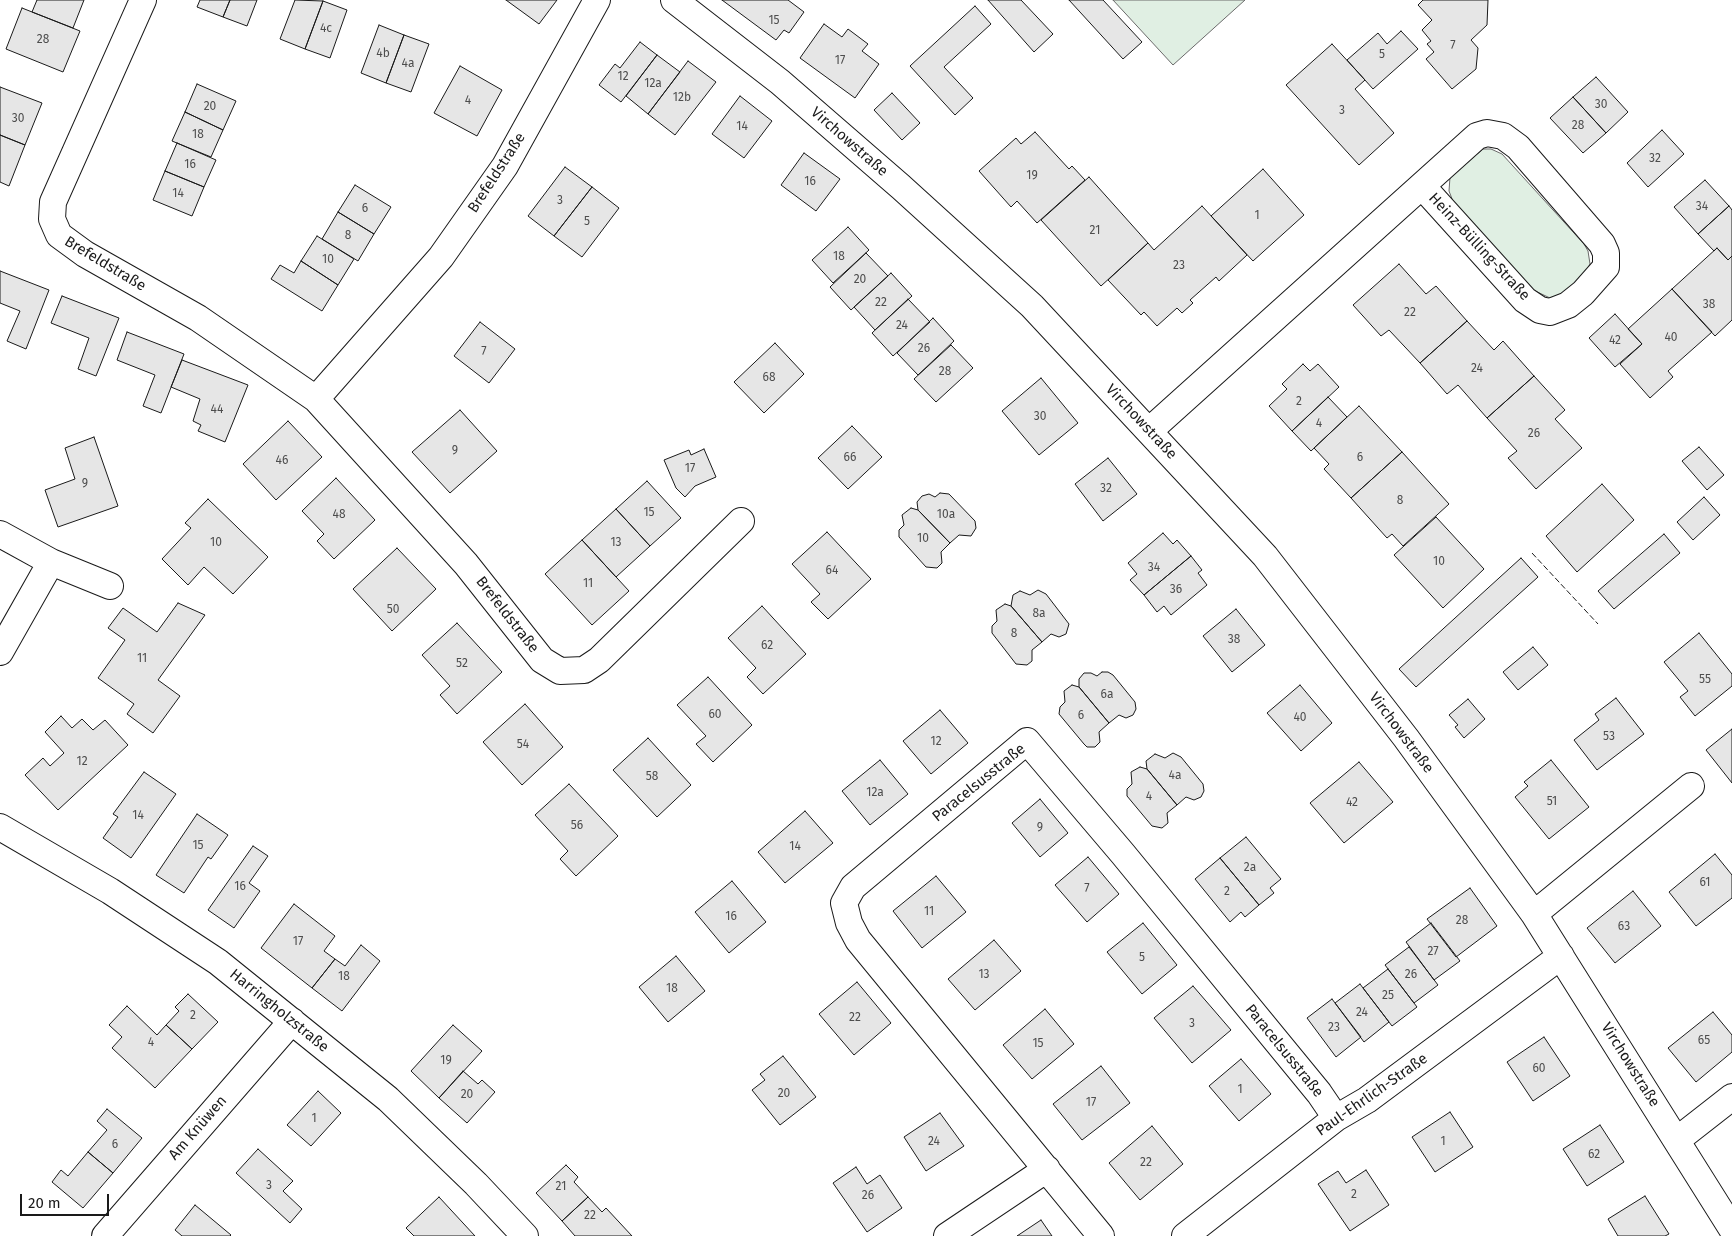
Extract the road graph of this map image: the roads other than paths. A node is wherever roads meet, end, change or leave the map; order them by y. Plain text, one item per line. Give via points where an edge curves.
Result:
1 (143, 0) edge
2 (597, 0) edge
3 (674, 0) edge
4 (1422, 186) junction
5 (316, 399) junction
6 (1149, 431) junction
7 (741, 521) dead end
8 (0, 534) edge
9 (51, 562) junction
10 (110, 586) dead end
11 (0, 652) edge
12 (1692, 786) dead end
13 (0, 827) edge
14 (1534, 914) junction
15 (1561, 956) junction
16 (292, 1021) junction
17 (1732, 1097) edge
18 (1336, 1118) junction
19 (1677, 1140) junction
20 (1047, 1169) junction
21 (1732, 1228) edge
22 (105, 1236) edge
23 (525, 1236) edge
24 (947, 1236) edge
25 (1101, 1236) edge
26 (1185, 1236) edge

1 - 5 street, Brefeldstraße via 53,202 52,219 59,236 84,254 198,318
2 - 5 street, Brefeldstraße via 505,166 441,257
3 - 6 street, Virchowstraße via 780,82 902,187 1032,306
4 - 4 street, Heinz-Bülling-Straße via 1477,136 1487,133 1503,136 1518,147 1602,244 1606,267 1568,305 1550,312 1540,310 1526,300
4 - 6 street, Heinz-Bülling-Straße
5 - 7 street, Brefeldstraße via 466,564 542,660 560,671 584,670 599,660
6 - 14 street, Virchowstraße via 1265,556 1406,738
8 - 9 street
9 - 10 street
9 - 11 street
12 - 14 street
13 - 16 street, Harringholzstraße via 110,891 218,962
14 - 15 street, Virchowstraße
15 - 18 street, Paul-Ehrlich-Straße via 1367,1100
15 - 19 street, Virchowstraße
16 - 22 street, Am Knüwen
16 - 23 street, Harringholzstraße via 388,1099
17 - 19 street
18 - 20 street, Paracelsusstraße via 1319,1093 1027,741 852,887 844,903 858,940
18 - 26 street, Paul-Ehrlich-Straße
19 - 21 street, Virchowstraße
20 - 24 street
20 - 25 street, Paracelsusstraße

